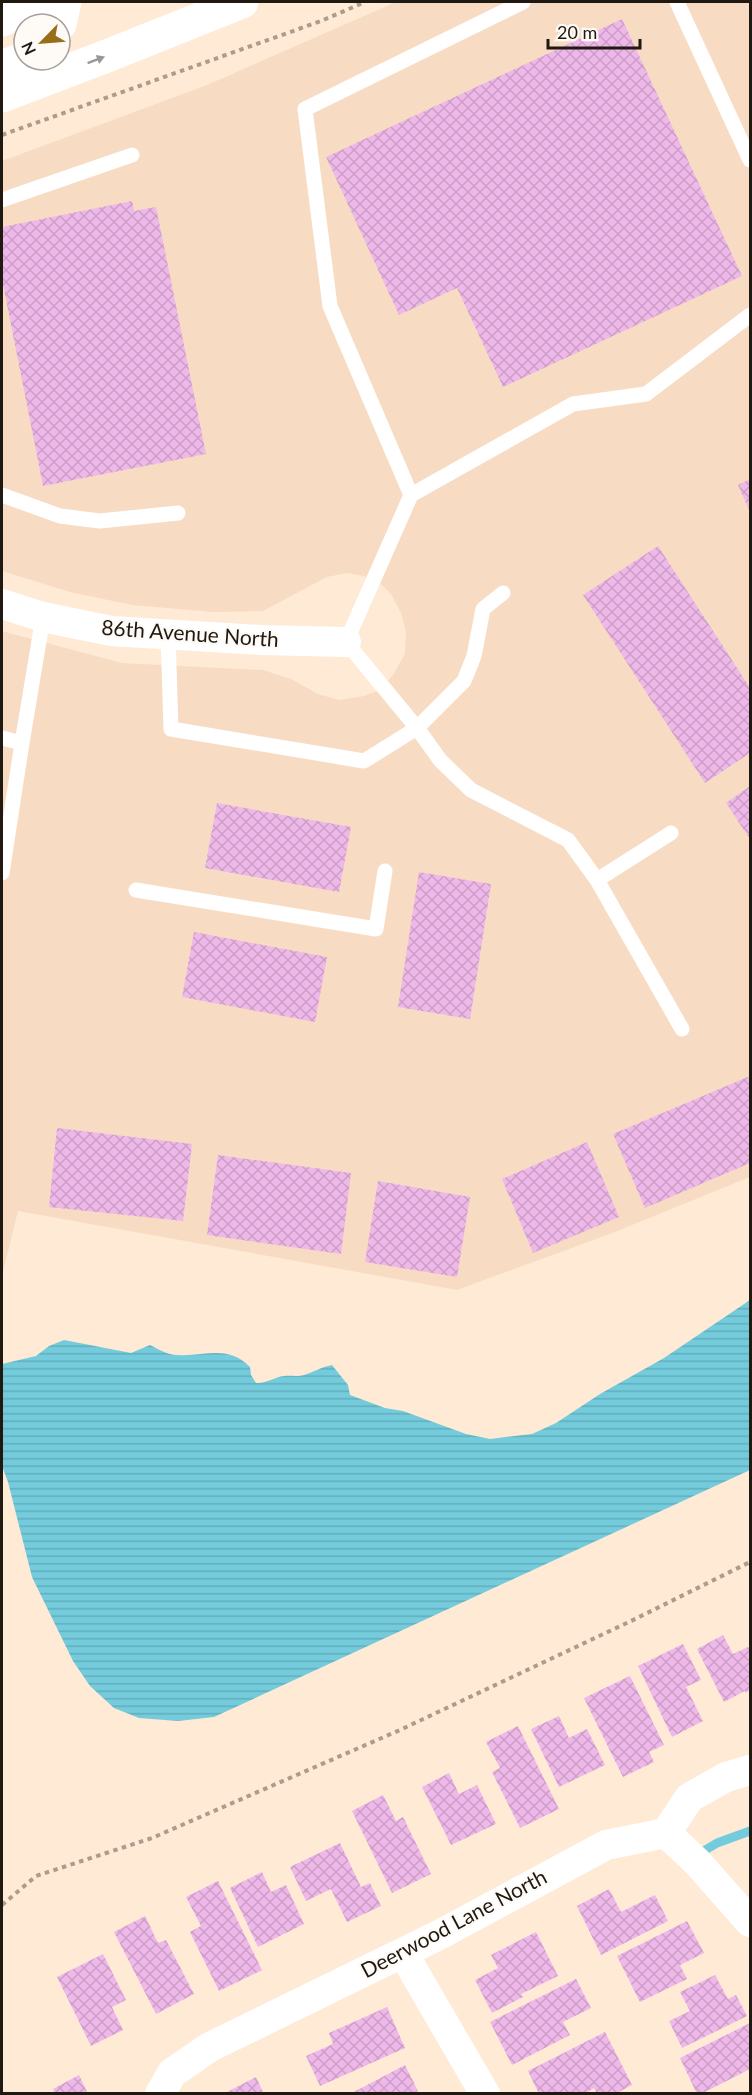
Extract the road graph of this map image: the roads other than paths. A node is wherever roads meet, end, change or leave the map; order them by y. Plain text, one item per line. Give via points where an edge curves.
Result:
1 (44, 2) edge
2 (242, 2) edge
3 (523, 2) edge
4 (677, 2) edge
5 (2, 14) edge
6 (2, 96) edge
7 (132, 155) dead end
8 (750, 160) edge
9 (2, 200) edge
10 (750, 315) edge
11 (2, 495) edge
12 (411, 495) junction
13 (178, 513) dead end
14 (503, 593) dead end
15 (2, 604) edge
16 (43, 616) junction
17 (168, 634) junction
18 (346, 642) junction
19 (417, 728) junction
20 (2, 738) edge
21 (22, 743) junction
22 (671, 833) dead end
23 (385, 871) dead end
24 (2, 873) edge
25 (597, 880) junction
26 (136, 890) dead end
27 (682, 1029) dead end
28 (750, 1770) edge
29 (666, 1833) junction
30 (750, 1922) edge
31 (403, 1953) junction
32 (160, 2094) edge
33 (485, 2094) edge

1 - 5 main road
6 -> 2 main road
3 - 12 lane via 305,108 330,306
4 - 8 lane
7 - 9 lane
10 - 12 lane via 646,394 573,405
11 - 13 lane via 60,516 100,521
12 - 18 lane
14 - 19 lane via 483,609 474,656 464,681
15 - 16 street, 86th Avenue North
16 - 17 street, 86th Avenue North via 111,631
16 - 21 lane
17 - 18 street, 86th Avenue North
17 - 19 lane via 171,729 364,761
18 - 19 lane
19 - 25 lane via 440,760 471,790 568,840
20 - 21 lane
21 - 24 lane
22 - 25 lane
23 - 26 lane via 376,928
25 - 27 lane
28 - 29 street via 726,1777 688,1798
29 - 30 street
29 - 31 street, Deerwood Lane North via 606,1845
31 - 32 street, Deerwood Lane North via 210,2047 172,2073
31 - 33 street

